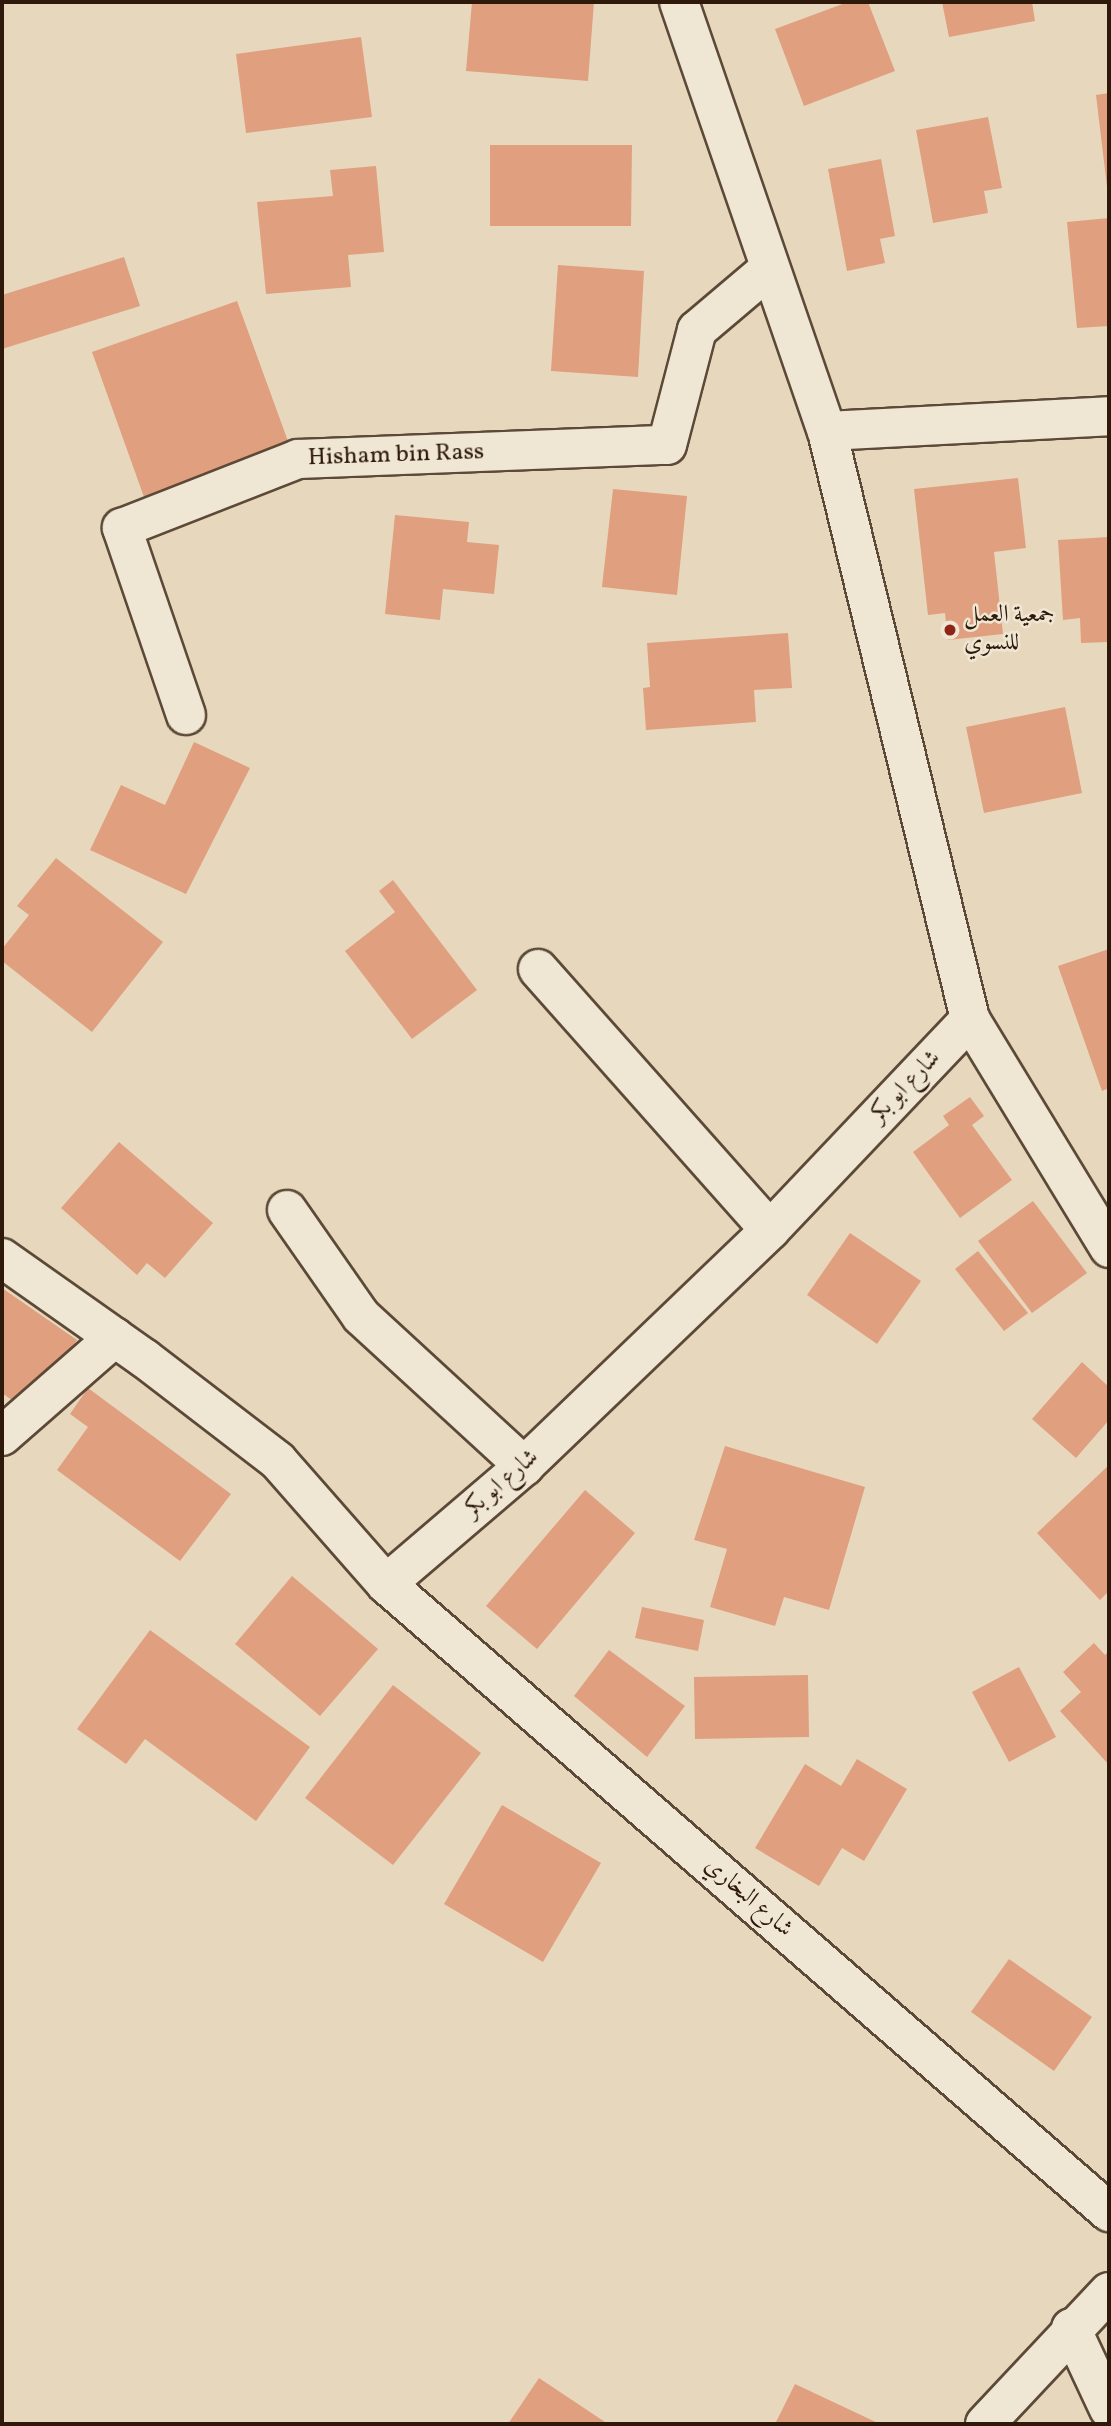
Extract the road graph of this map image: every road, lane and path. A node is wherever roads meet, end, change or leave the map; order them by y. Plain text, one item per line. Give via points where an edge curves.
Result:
1 (679, 2) edge
2 (769, 269) junction
3 (1109, 416) edge
4 (827, 431) junction
5 (186, 715) dead end
6 (538, 969) dead end
7 (970, 1019) junction
8 (287, 1210) dead end
9 (769, 1230) junction
10 (1109, 1248) edge
11 (2, 1258) edge
12 (115, 1337) junction
13 (2, 1436) edge
14 (524, 1466) junction
15 (386, 1584) junction
16 (1109, 2212) edge
17 (1109, 2292) edge
18 (1071, 2328) junction
19 (1109, 2409) edge
20 (985, 2424) edge

1 - 2 street
2 - 4 street
2 - 5 street, Hisham bin Rass via 698,330 667,444 298,459 122,528
3 - 4 street
4 - 7 street
6 - 9 street
7 - 9 street, شارع ابو بكر
7 - 10 street
8 - 14 street via 360,1316
9 - 14 street, شارع ابو بكر
11 - 12 street
12 - 13 street
12 - 15 street via 278,1461
14 - 15 street, شارع ابو بكر
15 - 16 street, شارع البخاري
17 - 18 street
18 - 19 street
18 - 20 street

